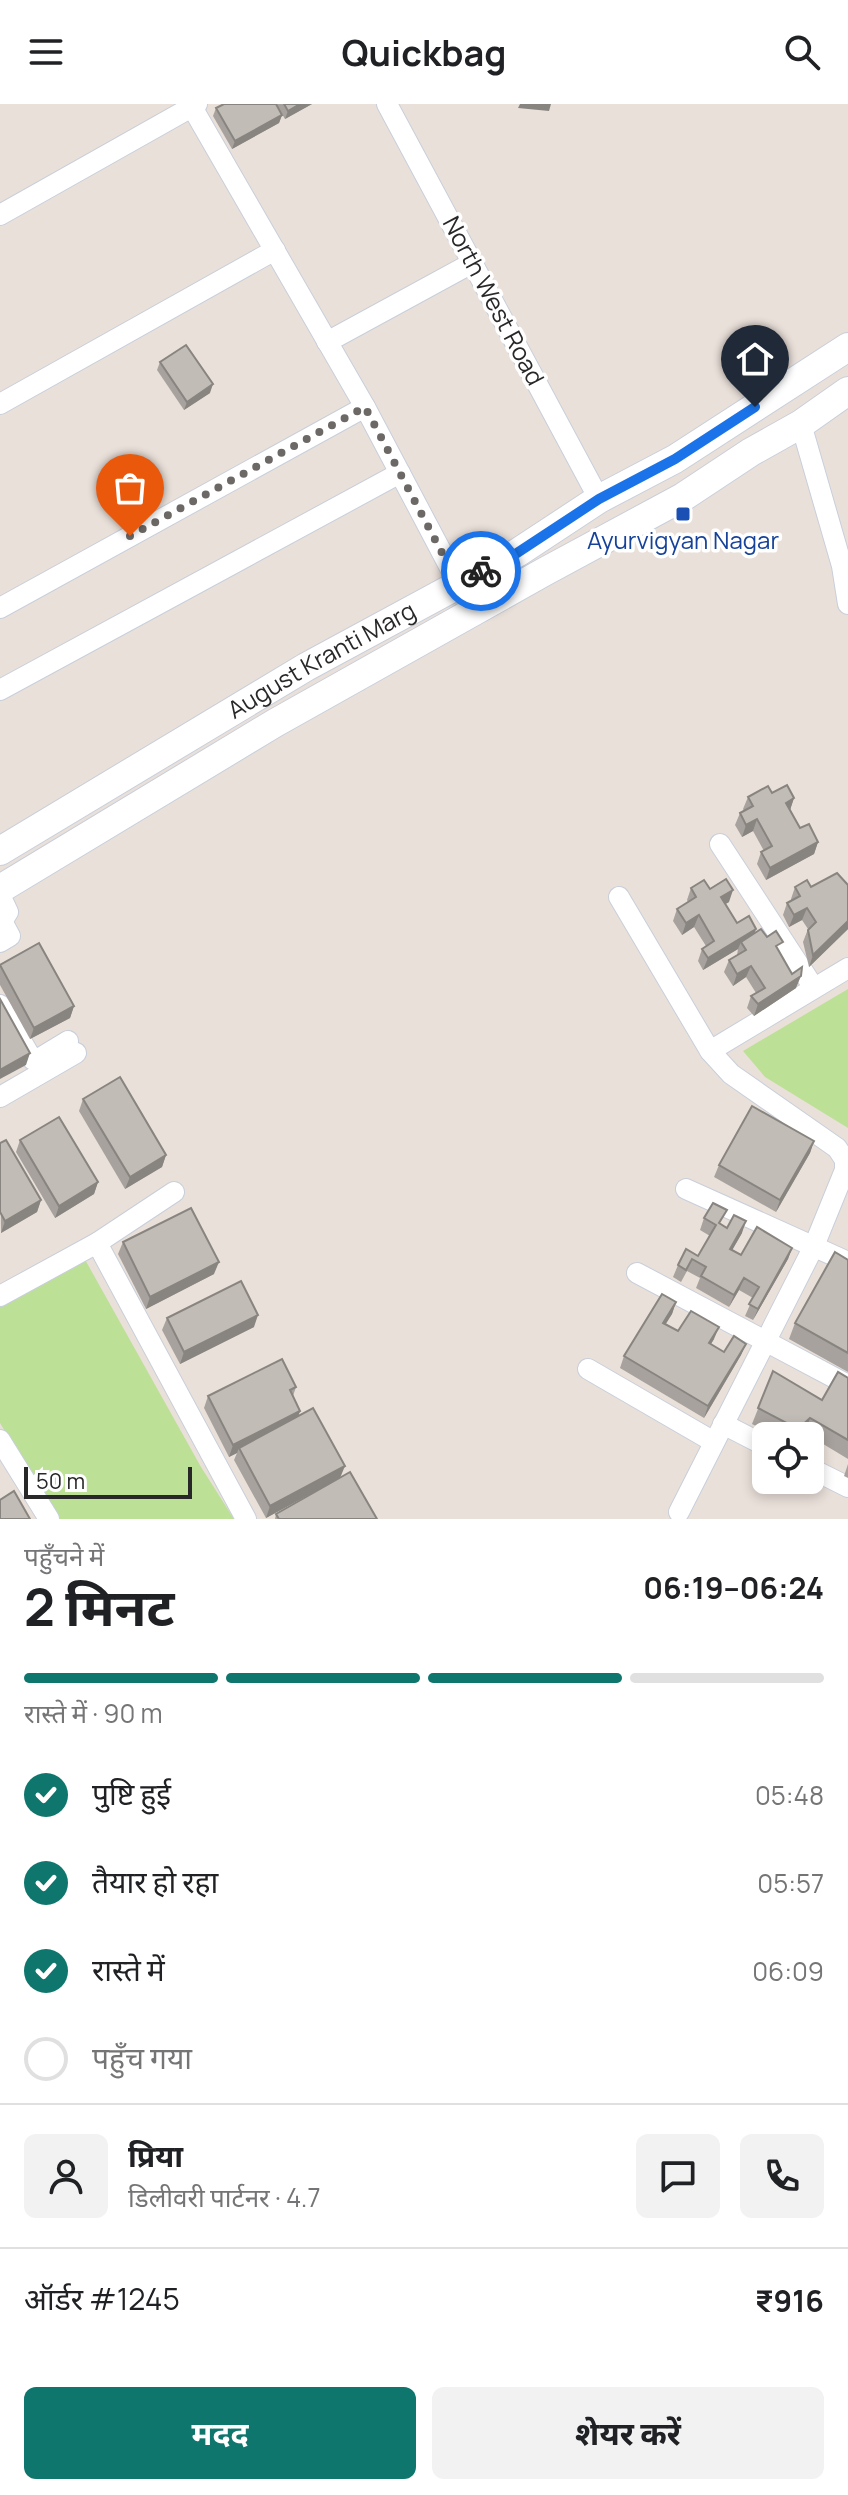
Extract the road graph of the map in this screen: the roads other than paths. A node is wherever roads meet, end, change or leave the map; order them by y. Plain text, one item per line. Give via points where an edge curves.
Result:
1 (387, 104) edge
2 (192, 105) edge
3 (0, 215) edge
4 (275, 250) junction
5 (472, 263) junction
6 (327, 342) junction
7 (848, 347) edge
8 (848, 391) edge
9 (0, 404) edge
10 (365, 407) junction
11 (801, 424) junction
12 (400, 473) junction
13 (599, 499) junction
14 (845, 564) edge
15 (458, 583) junction
16 (848, 604) edge
17 (0, 608) edge
18 (0, 690) edge
19 (720, 844) dead end
20 (0, 851) edge
21 (0, 889) edge
22 (0, 895) edge
23 (619, 897) dead end
24 (1, 930) edge
25 (848, 968) edge
26 (814, 988) junction
27 (0, 1005) edge
28 (710, 1051) junction
29 (0, 1097) edge
30 (686, 1189) dead end
31 (174, 1192) dead end
32 (97, 1243) junction
33 (814, 1246) junction
34 (848, 1262) edge
35 (637, 1273) dead end
36 (0, 1296) edge
37 (765, 1342) junction
38 (588, 1369) dead end
39 (848, 1385) edge
40 (719, 1433) junction
41 (0, 1440) edge
42 (752, 1442) edge
43 (824, 1475) edge
44 (848, 1487) edge
45 (682, 1517) edge
46 (49, 1519) edge
47 (246, 1519) edge

1 - 5 street, North West Road
2 - 3 street
2 - 4 street
4 - 6 street
4 - 9 street
5 - 6 street
5 - 13 street, North West Road
6 - 10 street
7 - 13 main road, August Kranti Marg via 675,459
8 - 11 main road, August Kranti Marg
10 - 12 street
10 - 17 street
11 - 14 street
11 - 21 main road, August Kranti Marg via 683,497 275,723
12 - 15 street
12 - 18 street
13 - 15 main road, August Kranti Marg via 517,553
14 - 16 street
15 - 20 main road, August Kranti Marg via 306,667
19 - 26 street
22 - 24 street via 8,912
23 - 28 street
25 - 26 street
26 - 28 street
27 - 29 street via 35,1061 72,1047
28 - 33 street via 731,1074 837,1148 845,1160
30 - 33 street
31 - 32 street
32 - 36 street
32 - 47 street
33 - 34 street
33 - 37 street
35 - 37 street
37 - 39 street
37 - 40 street
38 - 40 street
40 - 42 street
40 - 45 street
41 - 46 street
43 - 44 street

